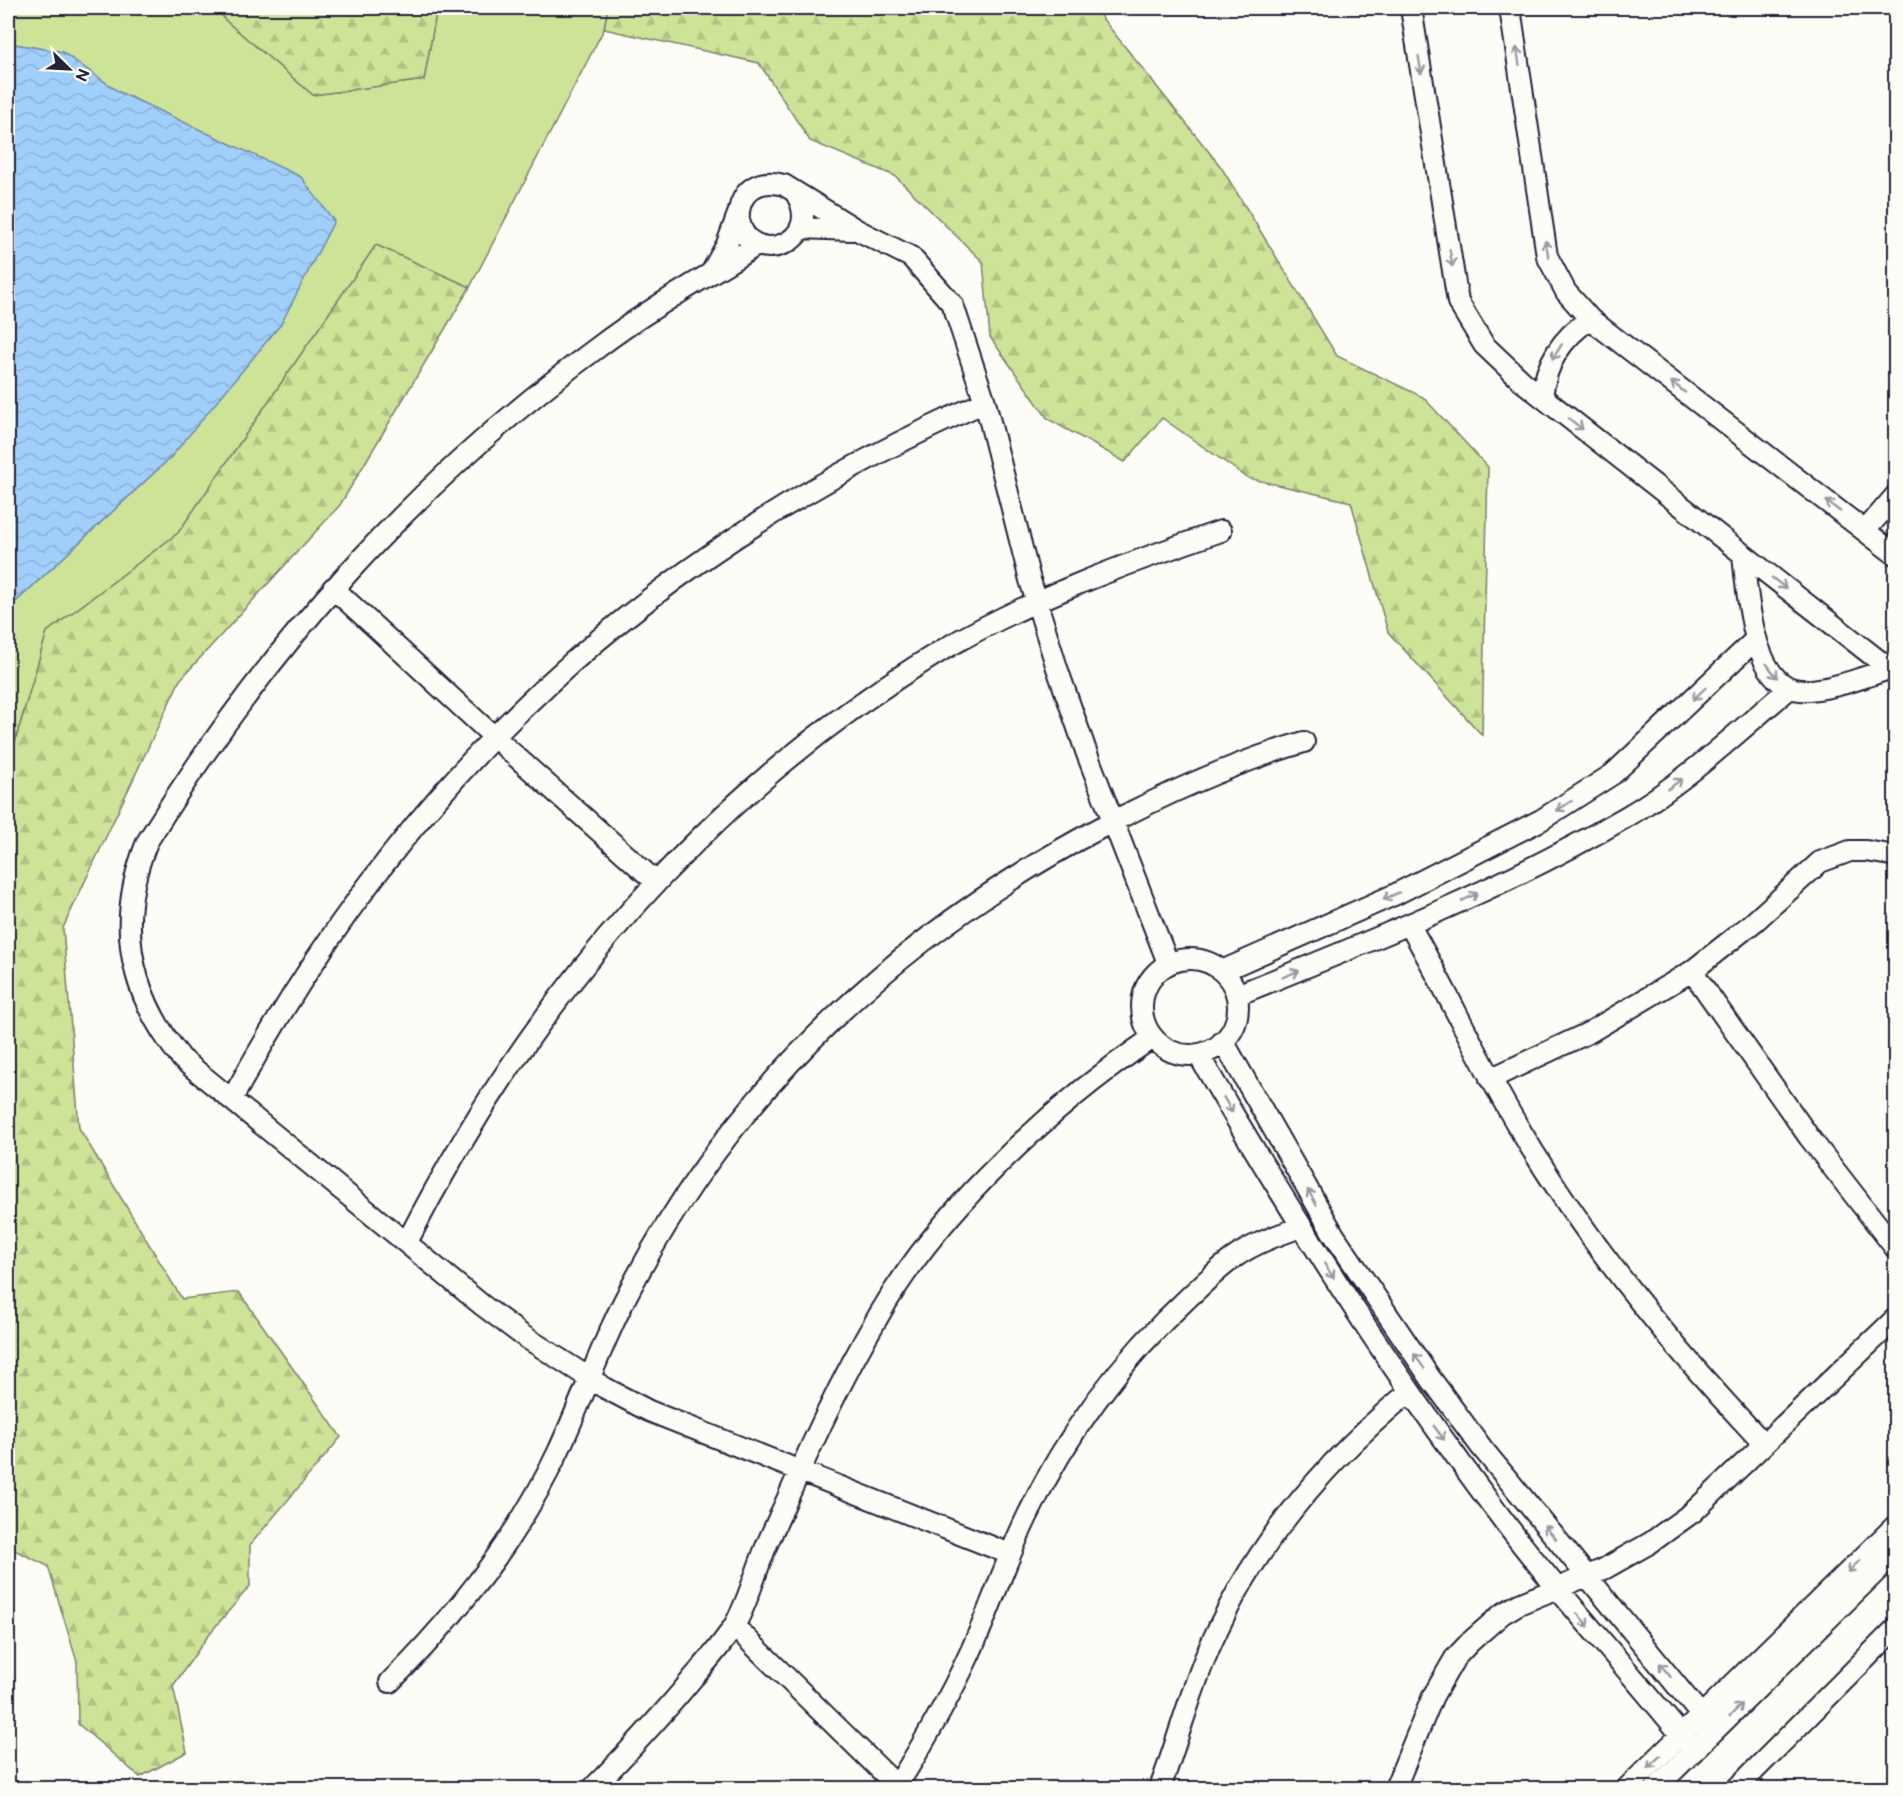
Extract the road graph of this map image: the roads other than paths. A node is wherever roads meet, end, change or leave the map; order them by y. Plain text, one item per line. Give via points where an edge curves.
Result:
1 (1411, 8) edge
2 (1510, 8) edge
3 (795, 192) junction
4 (738, 214) junction
5 (801, 228) junction
6 (857, 230) junction
7 (758, 245) junction
8 (711, 271) junction
9 (1590, 319) junction
10 (1542, 397) junction
11 (985, 402) junction
12 (1896, 495) edge
13 (1221, 531) dead end
14 (1865, 531) junction
15 (1743, 555) junction
16 (1896, 555) edge
17 (333, 588) junction
18 (1037, 602) junction
19 (1756, 639) junction
20 (1892, 672) edge
21 (1790, 688) junction
22 (493, 736) junction
23 (1304, 742) dead end
24 (1112, 822) junction
25 (1896, 856) edge
26 (656, 882) junction
27 (1410, 926) junction
28 (1168, 963) junction
29 (1222, 971) junction
30 (1692, 971) junction
31 (1237, 995) junction
32 (1152, 1038) junction
33 (1223, 1041) junction
34 (1198, 1054) junction
35 (1490, 1078) junction
36 (232, 1099) junction
37 (1301, 1227) junction
38 (406, 1242) junction
39 (1896, 1250) edge
40 (1896, 1318) edge
41 (588, 1377) junction
42 (1409, 1392) junction
43 (1764, 1444) junction
44 (800, 1471) junction
45 (1896, 1525) edge
46 (1896, 1552) edge
47 (1010, 1554) junction
48 (1588, 1576) junction
49 (1557, 1589) junction
50 (734, 1626) junction
51 (1896, 1628) edge
52 (390, 1682) dead end
53 (1701, 1716) junction
54 (1714, 1731) junction
55 (1681, 1735) junction
56 (1694, 1751) junction
57 (898, 1787) edge
58 (593, 1788) edge
59 (1160, 1788) edge
60 (1395, 1788) edge
61 (1627, 1788) edge
62 (1656, 1788) edge
63 (1737, 1788) edge

1 -> 10 street via 1458,302 1496,358
9 -> 2 street via 1566,292 1547,255
3 - 4 street via 772,182 759,184 741,201
3 - 5 street via 803,209
3 - 6 street
4 - 7 street via 747,237
4 - 8 street
5 - 6 street
5 - 7 street via 782,246
6 - 11 street via 911,257 953,305
7 - 8 street
8 - 17 street via 598,346 491,431 393,524
9 -> 10 street via 1559,347 1547,371
14 -> 9 street
10 -> 15 street
11 - 18 street
11 - 22 street via 865,459 741,532 590,645
12 - 14 street
13 - 18 street
14 - 16 street
15 - 19 street
15 -> 20 street
17 - 22 street
17 - 36 street via 260,675 195,766 147,842 134,879 130,939 146,1003 182,1059
18 - 24 street
18 - 26 street via 941,651 853,710 762,782
19 -> 21 street via 1771,671
19 -> 29 street via 1613,774 1541,820 1396,894
20 - 21 street via 1835,685
27 -> 21 street via 1626,817 1675,785
22 - 26 street
22 - 36 street via 408,832 356,900 295,988
23 - 24 street via 1197,780
24 - 28 street
24 - 41 street via 1015,875 969,906 881,974 801,1051 728,1136 664,1228
25 - 30 street via 1850,851 1820,862
26 - 38 street via 584,963 506,1070
31 -> 27 street
27 - 35 street
28 - 29 street via 1197,959
28 - 32 street via 1156,971 1142,997 1145,1025
29 - 31 street
30 - 35 street via 1590,1032
30 - 39 street via 1809,1137
31 - 33 street via 1235,1024
32 - 34 street via 1176,1054
32 - 44 street via 1052,1115 930,1243 879,1314
33 - 34 street
48 -> 33 street via 1482,1448 1386,1314 1334,1235
34 -> 37 street
35 - 43 street via 1558,1190 1608,1262 1676,1347
36 - 38 street
37 -> 42 street
37 - 47 street via 1267,1238 1234,1257 1145,1341 1069,1442
38 - 41 street via 482,1305
40 - 43 street
41 - 44 street via 649,1411
41 - 52 street via 553,1461 497,1558 447,1623
42 -> 49 street
42 - 59 street via 1328,1467 1271,1538 1247,1576 1206,1656
43 - 48 street via 1679,1523 1627,1557
44 - 47 street
44 - 50 street
45 -> 53 street
54 -> 46 street
47 - 57 street via 970,1654
48 - 49 street
53 -> 48 street
49 -> 55 street
49 - 60 street via 1502,1614 1455,1658 1433,1696
50 - 57 street
50 - 58 street via 666,1711
51 - 63 street
53 - 54 street
53 - 55 street
54 - 56 street
55 - 56 street
55 -> 61 street
56 - 62 street

